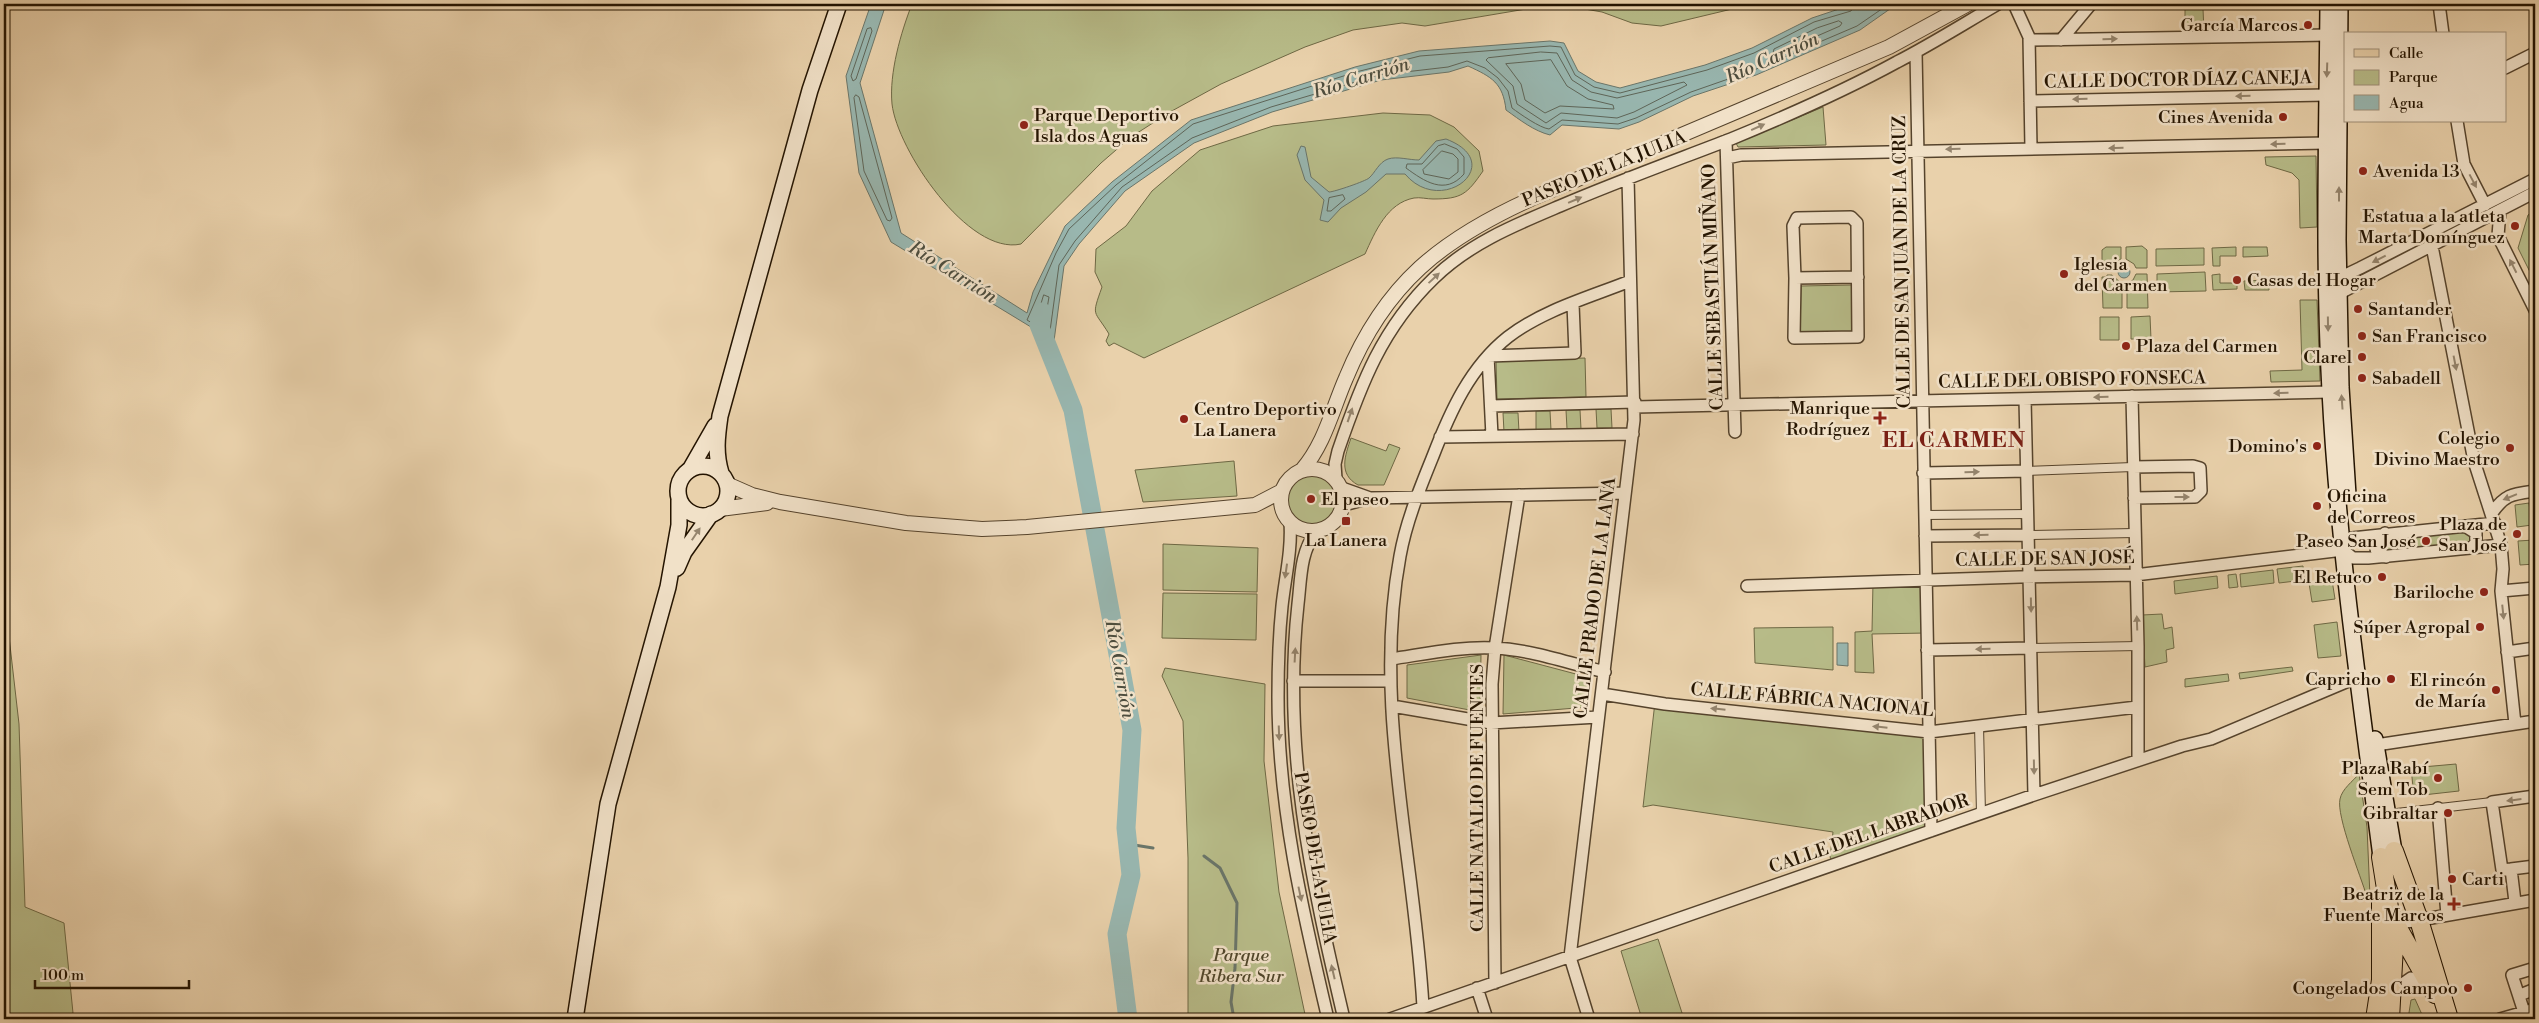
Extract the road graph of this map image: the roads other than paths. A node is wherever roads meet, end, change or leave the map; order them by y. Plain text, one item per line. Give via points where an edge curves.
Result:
1 (839, 4) edge
2 (1968, 4) edge
3 (1998, 4) edge
4 (2014, 4) edge
5 (2091, 4) edge
6 (2328, 4) edge
7 (2340, 4) edge
8 (2439, 4) edge
9 (2444, 32) edge
10 (2328, 35) junction
11 (2029, 40) junction
12 (2062, 40) junction
13 (1916, 52) junction
14 (2535, 53) edge
15 (2506, 68) edge
16 (2326, 95) junction
17 (2030, 101) junction
18 (2457, 122) edge
19 (1726, 140) junction
20 (2327, 143) junction
21 (2031, 148) junction
22 (1918, 150) junction
23 (1727, 158) junction
24 (1628, 178) junction
25 (2535, 179) edge
26 (2535, 192) edge
27 (2485, 205) junction
28 (2500, 210) junction
29 (2432, 246) junction
30 (1858, 277) junction
31 (1795, 278) junction
32 (2333, 278) junction
33 (1630, 282) junction
34 (2333, 294) junction
35 (1572, 304) junction
36 (2535, 310) edge
37 (1488, 356) junction
38 (2330, 392) junction
39 (2132, 396) junction
40 (2025, 398) junction
41 (1922, 401) junction
42 (1635, 404) junction
43 (1734, 405) junction
44 (1491, 406) junction
45 (720, 416) junction
46 (1735, 432) dead end
47 (1633, 434) junction
48 (1492, 436) junction
49 (1440, 437) junction
50 (1320, 446) junction
51 (2133, 467) junction
52 (691, 468) junction
53 (1302, 470) junction
54 (1322, 470) junction
55 (2028, 470) junction
56 (1923, 473) junction
57 (724, 479) junction
58 (1339, 483) junction
59 (1282, 491) junction
60 (2535, 491) edge
61 (1625, 493) junction
62 (1519, 495) junction
63 (1417, 497) junction
64 (1370, 498) junction
65 (2134, 498) junction
66 (679, 500) junction
67 (780, 502) junction
68 (1255, 505) junction
69 (1344, 505) junction
70 (1282, 510) junction
71 (716, 512) junction
72 (2029, 514) junction
73 (1924, 515) junction
74 (2493, 518) junction
75 (1290, 522) junction
76 (2465, 526) junction
77 (1316, 532) junction
78 (2134, 533) junction
79 (2385, 533) junction
80 (2030, 535) junction
81 (1925, 536) junction
82 (2501, 545) junction
83 (2471, 548) junction
84 (2349, 549) junction
85 (2386, 557) junction
86 (2135, 575) junction
87 (2031, 576) junction
88 (1926, 580) junction
89 (1747, 586) dead end
90 (668, 587) junction
91 (2535, 588) edge
92 (2501, 591) junction
93 (2138, 646) junction
94 (1495, 648) junction
95 (2032, 648) junction
96 (2535, 648) edge
97 (1927, 650) junction
98 (2507, 652) junction
99 (1391, 659) junction
100 (1605, 672) junction
101 (2358, 677) junction
102 (1390, 681) junction
103 (1293, 682) junction
104 (1602, 694) junction
105 (1392, 706) junction
106 (2137, 707) junction
107 (1598, 717) junction
108 (2033, 718) junction
109 (2535, 721) edge
110 (1490, 724) junction
111 (2515, 724) junction
112 (1979, 725) junction
113 (1928, 732) junction
114 (2376, 745) junction
115 (2138, 760) junction
116 (2034, 795) junction
117 (2535, 796) edge
118 (2492, 802) junction
119 (2438, 808) junction
120 (1980, 814) junction
121 (2388, 814) junction
122 (1932, 831) junction
123 (2387, 854) junction
124 (2535, 866) edge
125 (2511, 869) junction
126 (2535, 900) edge
127 (2516, 902) junction
128 (2447, 915) junction
129 (2393, 919) junction
130 (2419, 920) junction
131 (2381, 937) junction
132 (1570, 957) junction
133 (2535, 968) edge
134 (2433, 980) junction
135 (1495, 983) junction
136 (1477, 988) junction
137 (2535, 989) edge
138 (2520, 995) junction
139 (1423, 1007) junction
140 (2530, 1010) edge
141 (2391, 1011) edge
142 (2449, 1018) edge
143 (575, 1019) edge
144 (1328, 1019) edge
145 (1344, 1019) edge
146 (1390, 1019) edge
147 (1487, 1019) edge
148 (1589, 1019) edge
149 (2376, 1019) edge
150 (2500, 1019) edge

1 - 45 main road via 808,99
2 - 50 street, PASEO DE LA JULIA via 1889,48 1533,198 1457,237 1413,274 1378,317 1346,376
3 - 13 street, PASEO DE LA JULIA
4 - 11 street
5 - 12 street
6 - 10 main road
32 -> 7 main road
8 - 9 street
12 -> 10 street
10 -> 16 main road
11 - 12 street
11 - 17 street
19 -> 13 street, PASEO DE LA JULIA via 1845,89
13 - 22 street, CALLE DE SAN JUAN DE LA CRUZ
14 - 15 street
16 -> 17 street, CALLE DOCTOR DÍAZ CANEJA
16 - 20 main road
17 - 21 street
18 -> 27 street via 2464,164
19 - 23 street, CALLE SEBASTIÁN MIÑANO
19 - 24 street, PASEO DE LA JULIA
20 -> 21 street
20 - 32 main road
21 -> 22 street
22 - 23 street via 1759,154
22 - 41 street, CALLE DE SAN JUAN DE LA CRUZ
23 - 43 street, CALLE SEBASTIÁN MIÑANO
24 - 33 street, CALLE PRADO DE LA LANA
58 -> 24 street, PASEO DE LA JULIA via 1335,464 1338,451 1369,366 1412,300 1435,276 1494,235
25 - 27 street
26 - 28 street
27 -> 32 street
28 - 29 street
36 -> 28 street via 2498,236
29 - 34 street
29 -> 74 street via 2474,461
30 - 31 street
30 - 31 street via 1857,222 1851,217 1823,217 1798,218 1793,226
30 - 31 street via 1858,337 1794,338
32 - 34 main road
33 - 35 street
33 - 42 street, CALLE PRADO DE LA LANA
34 -> 38 main road
84 -> 34 main road
35 - 37 street via 1509,336
35 - 37 street via 1575,352
37 - 44 street
37 - 49 street via 1462,391
38 -> 39 street, CALLE DEL OBISPO FONSECA
38 - 84 main road
39 -> 40 street, CALLE DEL OBISPO FONSECA
39 - 51 street
40 - 41 street, CALLE DEL OBISPO FONSECA
40 - 55 street
41 - 43 street, CALLE DEL OBISPO FONSECA
41 - 56 street, CALLE DE SAN JUAN DE LA CRUZ
42 - 43 street, CALLE DEL OBISPO FONSECA
42 - 44 street, CALLE DEL OBISPO FONSECA
42 - 47 street, CALLE PRADO DE LA LANA
43 - 46 street, CALLE SEBASTIÁN MIÑANO
44 - 48 street
45 - 52 main road
45 - 57 main road via 716,447
47 - 48 street
47 - 61 street, CALLE PRADO DE LA LANA
48 - 49 street
49 - 63 street
50 - 53 street, PASEO DE LA JULIA
50 - 54 street, PASEO DE LA JULIA
51 - 55 street
51 - 65 street
65 -> 51 street via 2195,497 2201,491 2200,468
52 - 57 main road via 707,466
52 - 66 main road via 678,483
53 - 54 street
53 - 59 street via 1292,476
54 - 58 street
56 -> 55 street
55 - 72 street
56 - 73 street, CALLE DE SAN JUAN DE LA CRUZ
57 - 67 street via 752,495
57 - 71 main road via 727,497
58 - 64 street
58 - 69 street
59 - 68 street
59 - 70 street
60 -> 74 street via 2510,495 2499,502
61 - 62 street
61 - 100 street, CALLE PRADO DE LA LANA
62 - 63 street
62 - 94 street, CALLE NATALIO DE FUENTES
63 - 64 street
63 - 99 street via 1400,554
64 - 69 street
65 - 78 street
66 - 71 main road via 683,507 696,515
66 - 90 main road via 679,525
67 - 68 street via 932,526 982,529
67 - 71 street via 754,503
68 - 70 street
69 - 77 street via 1334,523
70 - 75 street
90 -> 71 main road via 684,552
72 - 73 street
72 - 80 street
73 - 81 street, CALLE DE SAN JUAN DE LA CRUZ
74 - 76 street
74 - 82 street
75 - 77 street via 1302,530
75 -> 144 street, PASEO DE LA JULIA via 1291,541 1280,644 1280,768 1289,836
76 - 79 street
76 - 83 street via 2476,533 2476,543
103 -> 77 street, PASEO DE LA JULIA via 1303,561
78 - 80 street
78 - 86 street
79 - 84 street
79 - 85 street via 2377,542 2376,549
80 -> 81 street
80 - 87 street
81 - 88 street, CALLE DE SAN JUAN DE LA CRUZ
82 - 83 street
82 - 92 street
83 - 85 street
84 - 85 street
84 - 86 street, CALLE DE SAN JOSÉ
84 - 101 main road
84 - 114 main road
86 - 87 street, CALLE DE SAN JOSÉ
93 -> 86 street
87 - 88 street, CALLE DE SAN JOSÉ
87 -> 95 street
88 - 89 street, CALLE DE SAN JOSÉ
88 - 97 street, CALLE DE SAN JUAN DE LA CRUZ
90 - 143 main road via 608,804
91 - 92 street
92 -> 98 street
93 - 95 street
93 - 106 street
94 - 99 street
94 - 100 street via 1522,651
94 - 110 street, CALLE NATALIO DE FUENTES
95 -> 97 street
95 - 108 street
96 - 98 street
97 - 113 street, CALLE DE SAN JUAN DE LA CRUZ
98 - 111 street
99 - 102 street
100 - 104 street, CALLE PRADO DE LA LANA
101 - 115 street, CALLE DEL LABRADOR via 2211,739
101 - 123 main road
102 - 103 street
102 - 105 street
145 -> 103 street, PASEO DE LA JULIA via 1300,802
104 - 107 street, CALLE PRADO DE LA LANA
113 -> 104 street, CALLE FÁBRICA NACIONAL via 1665,704
105 - 110 street
105 - 139 street
106 - 108 street, CALLE FÁBRICA NACIONAL
106 - 115 street
107 - 110 street
107 - 132 street, CALLE PRADO DE LA LANA
108 - 112 street, CALLE FÁBRICA NACIONAL
108 -> 116 street
109 - 111 street
110 - 135 street, CALLE NATALIO DE FUENTES
111 - 114 street
112 - 113 street, CALLE FÁBRICA NACIONAL
112 - 120 street
113 - 122 street, CALLE DE SAN JUAN DE LA CRUZ
114 - 121 main road
115 - 116 street, CALLE DEL LABRADOR
116 - 120 street, CALLE DEL LABRADOR
117 -> 118 street
118 - 119 street
118 - 125 street via 2502,870
119 - 121 street
119 - 128 street
120 - 122 street, CALLE DEL LABRADOR
121 - 123 main road
122 - 132 street, CALLE DEL LABRADOR
123 - 129 main road
123 - 130 main road
123 - 131 main road
124 - 125 street
125 - 127 street
126 - 127 street
127 - 128 street
128 - 130 street
129 - 130 street via 2405,922
129 - 131 street
129 - 134 main road
129 - 141 main road
130 - 134 main road
131 - 149 main road via 2381,980
132 - 135 street, CALLE DEL LABRADOR
132 - 148 street, CALLE PRADO DE LA LANA
133 - 138 street via 2512,975
134 - 141 street via 2411,978 2404,981 2398,987
134 - 142 main road
135 - 136 street, CALLE DEL LABRADOR
136 - 139 street, CALLE DEL LABRADOR
136 - 147 street
137 - 138 street
138 - 140 street
139 - 146 street, CALLE DEL LABRADOR
140 - 150 street

